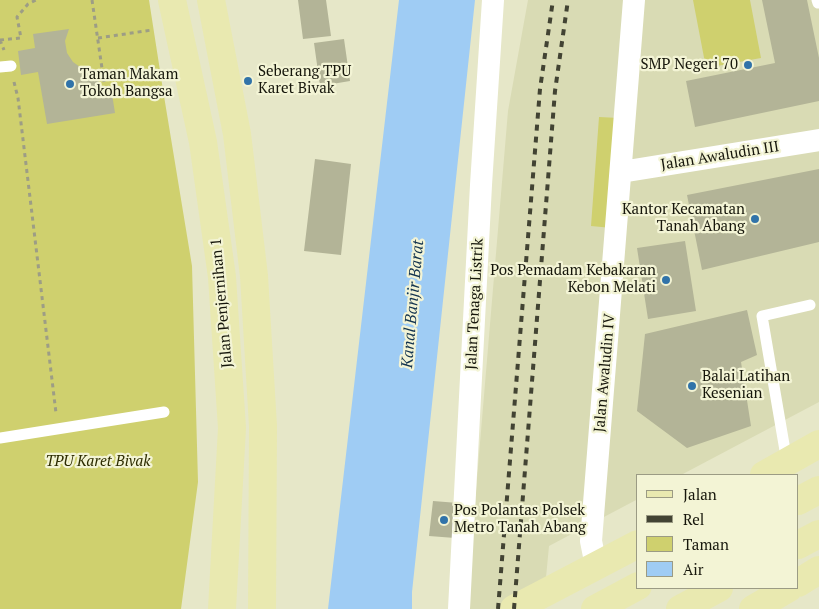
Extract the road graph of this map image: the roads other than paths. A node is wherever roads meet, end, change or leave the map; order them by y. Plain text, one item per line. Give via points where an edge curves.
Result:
1 (211, 0) edge
2 (493, 0) edge
3 (634, 0) edge
4 (179, 16) edge
5 (219, 42) junction
6 (819, 140) edge
7 (621, 172) junction
8 (810, 305) dead end
9 (164, 412) dead end
10 (0, 438) edge
11 (819, 444) edge
12 (776, 469) edge
13 (819, 490) edge
14 (799, 500) edge
15 (819, 534) edge
16 (799, 544) edge
17 (636, 545) edge
18 (596, 566) junction
19 (819, 570) edge
20 (799, 582) edge
21 (636, 587) edge
22 (717, 589) edge
23 (787, 589) edge
24 (222, 609) edge
25 (262, 609) edge
26 (459, 609) edge
27 (514, 609) edge
28 (586, 609) edge
29 (595, 609) edge
30 (680, 609) edge
31 (753, 609) edge

1 - 5 main road
2 - 26 street, Jalan Tenaga Listrik
3 - 7 street, Jalan Awaludin IV
4 - 5 main road
4 - 24 main road, Jalan Penjernihan 1 via 203,142 222,277 232,428
5 - 25 main road via 237,134 254,276 263,426
6 - 7 street, Jalan Awaludin III
7 - 18 street, Jalan Awaludin IV via 591,541
8 - 12 lane via 762,316
9 - 10 lane
11 - 12 main road
13 - 14 main road
15 - 16 main road
17 - 18 main road
18 - 27 main road
18 - 28 main road via 587,584
19 - 20 main road
21 - 29 main road
22 - 30 main road
23 - 31 main road

